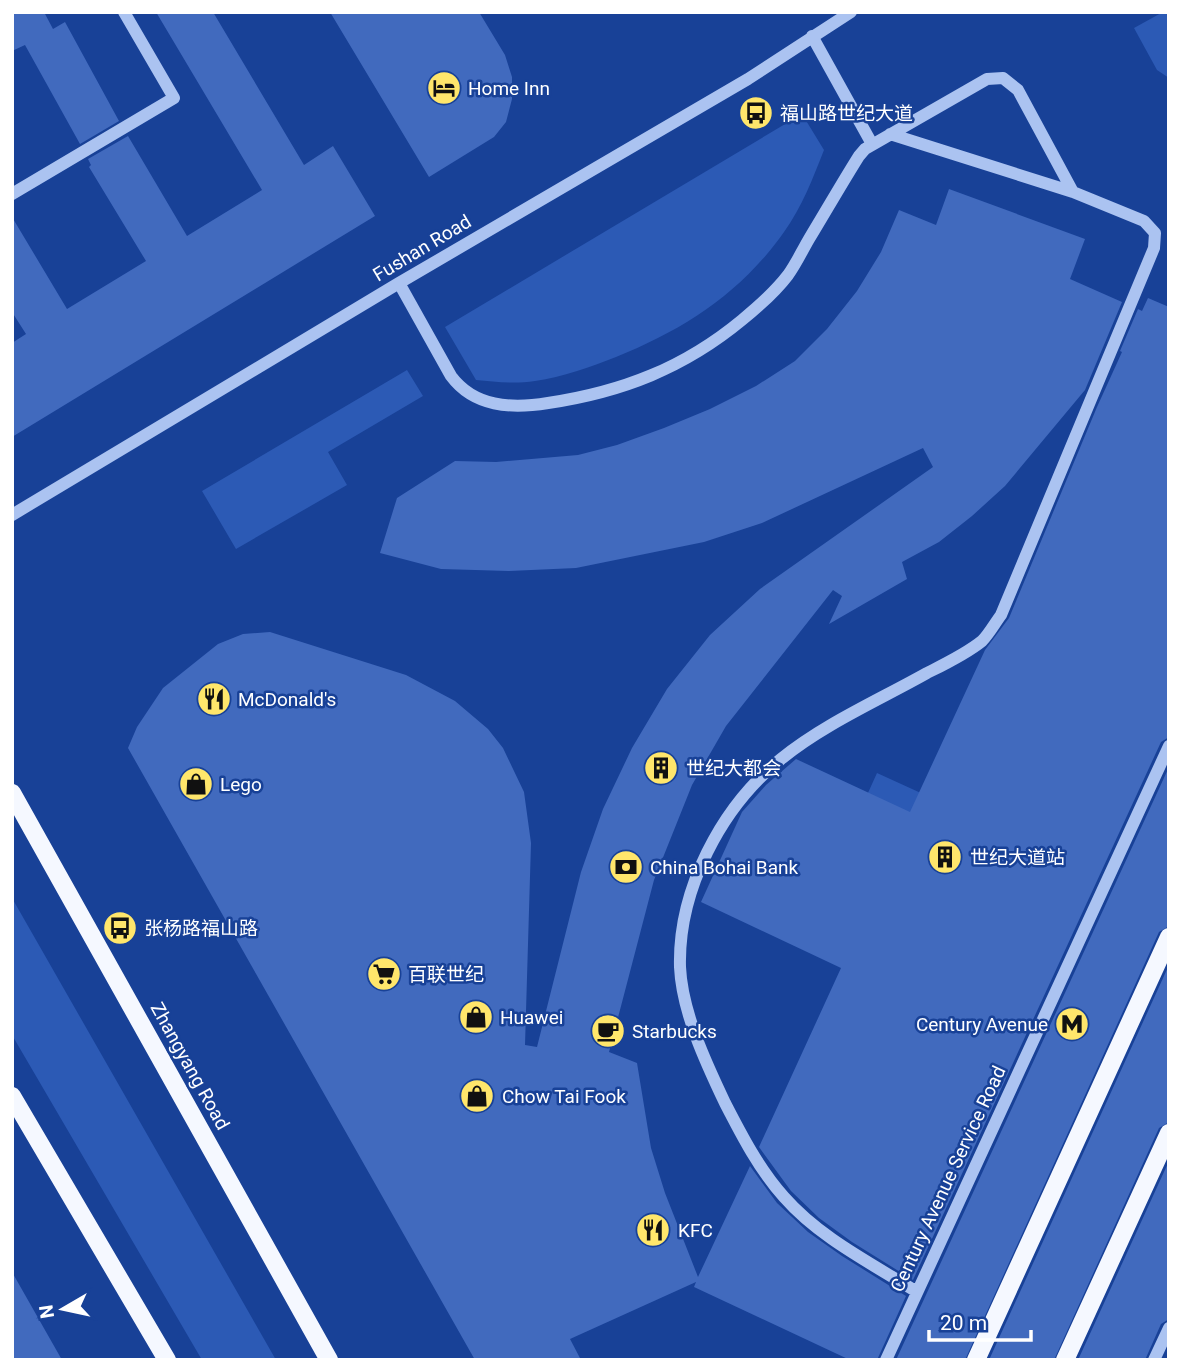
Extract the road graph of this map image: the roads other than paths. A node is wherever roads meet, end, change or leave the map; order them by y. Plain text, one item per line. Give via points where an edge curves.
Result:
1 (124, 12) edge
2 (851, 12) edge
3 (812, 36) junction
4 (890, 134) junction
5 (872, 144) junction
6 (1073, 192) junction
7 (12, 194) edge
8 (400, 283) junction
9 (12, 515) edge
10 (1169, 746) edge
11 (12, 793) edge
12 (1169, 937) edge
13 (12, 1096) edge
14 (1169, 1133) edge
15 (917, 1292) junction
16 (1169, 1328) edge
17 (167, 1360) edge
18 (329, 1360) edge
19 (886, 1360) edge
20 (976, 1360) edge
21 (1065, 1360) edge
22 (1154, 1360) edge

1 - 7 street via 174,98
2 - 3 street, Fushan Road
3 - 5 street
3 - 8 street, Fushan Road via 748,79
4 - 5 street
4 - 6 street
4 - 6 street via 987,79 1003,78 1018,90
5 - 8 street via 859,156 787,276 760,305 692,357 614,390 533,405 475,398 451,376
6 - 15 street via 1144,221 1155,233 1154,248 1001,615 983,640 958,657 811,738 780,760 727,819 705,856 682,930 680,968 686,1005 711,1075 745,1143 804,1218
8 - 9 street, Fushan Road
10 - 15 street, Century Avenue Service Road
11 - 18 main road, Zhangyang Road
12 - 20 main road
13 - 17 main road
14 - 21 main road
15 - 19 street, Century Avenue Service Road
16 - 22 street

